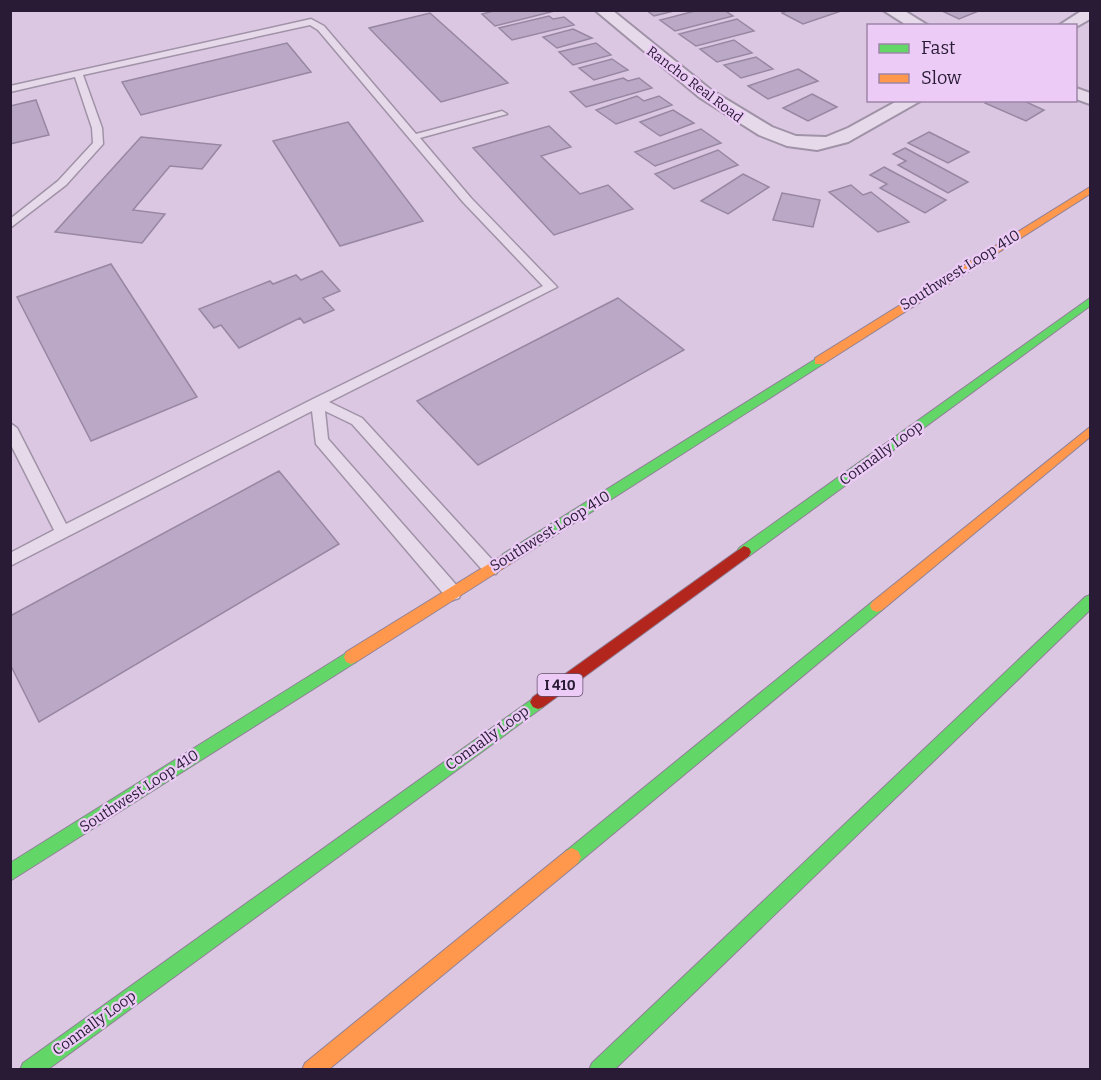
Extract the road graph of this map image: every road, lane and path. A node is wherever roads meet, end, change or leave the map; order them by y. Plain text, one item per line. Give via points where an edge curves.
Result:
1 (602, 10) edge
2 (891, 10) edge
3 (1090, 13) edge
4 (917, 24) edge
5 (1070, 24) edge
6 (78, 74) junction
7 (10, 89) edge
8 (909, 102) edge
9 (502, 114) dead end
10 (414, 137) junction
11 (1090, 190) edge
12 (10, 225) edge
13 (1090, 301) edge
14 (318, 402) junction
15 (10, 428) edge
16 (1090, 431) edge
17 (63, 533) junction
18 (10, 560) edge
19 (491, 569) junction
20 (453, 593) junction
21 (1090, 601) edge
22 (10, 873) edge
23 (30, 1070) edge
24 (312, 1070) edge
25 (599, 1070) edge

1 - 8 street, Rancho Real Road via 748,124 796,145 841,137
2 - 4 street
3 - 5 street
6 - 7 lane
6 - 10 lane via 311,22 321,28
6 - 12 lane via 97,128 98,144 62,183
9 - 10 lane
10 - 14 lane via 467,200 551,287
11 - 19 main road, Southwest Loop 410
13 - 23 main road, Connally Loop / I 410
14 - 17 lane
14 - 19 lane via 357,421
14 - 20 lane via 321,440
15 - 17 lane
16 - 24 main road
17 - 18 lane
19 - 20 main road, Southwest Loop 410
20 - 22 main road, Southwest Loop 410
21 - 25 main road

